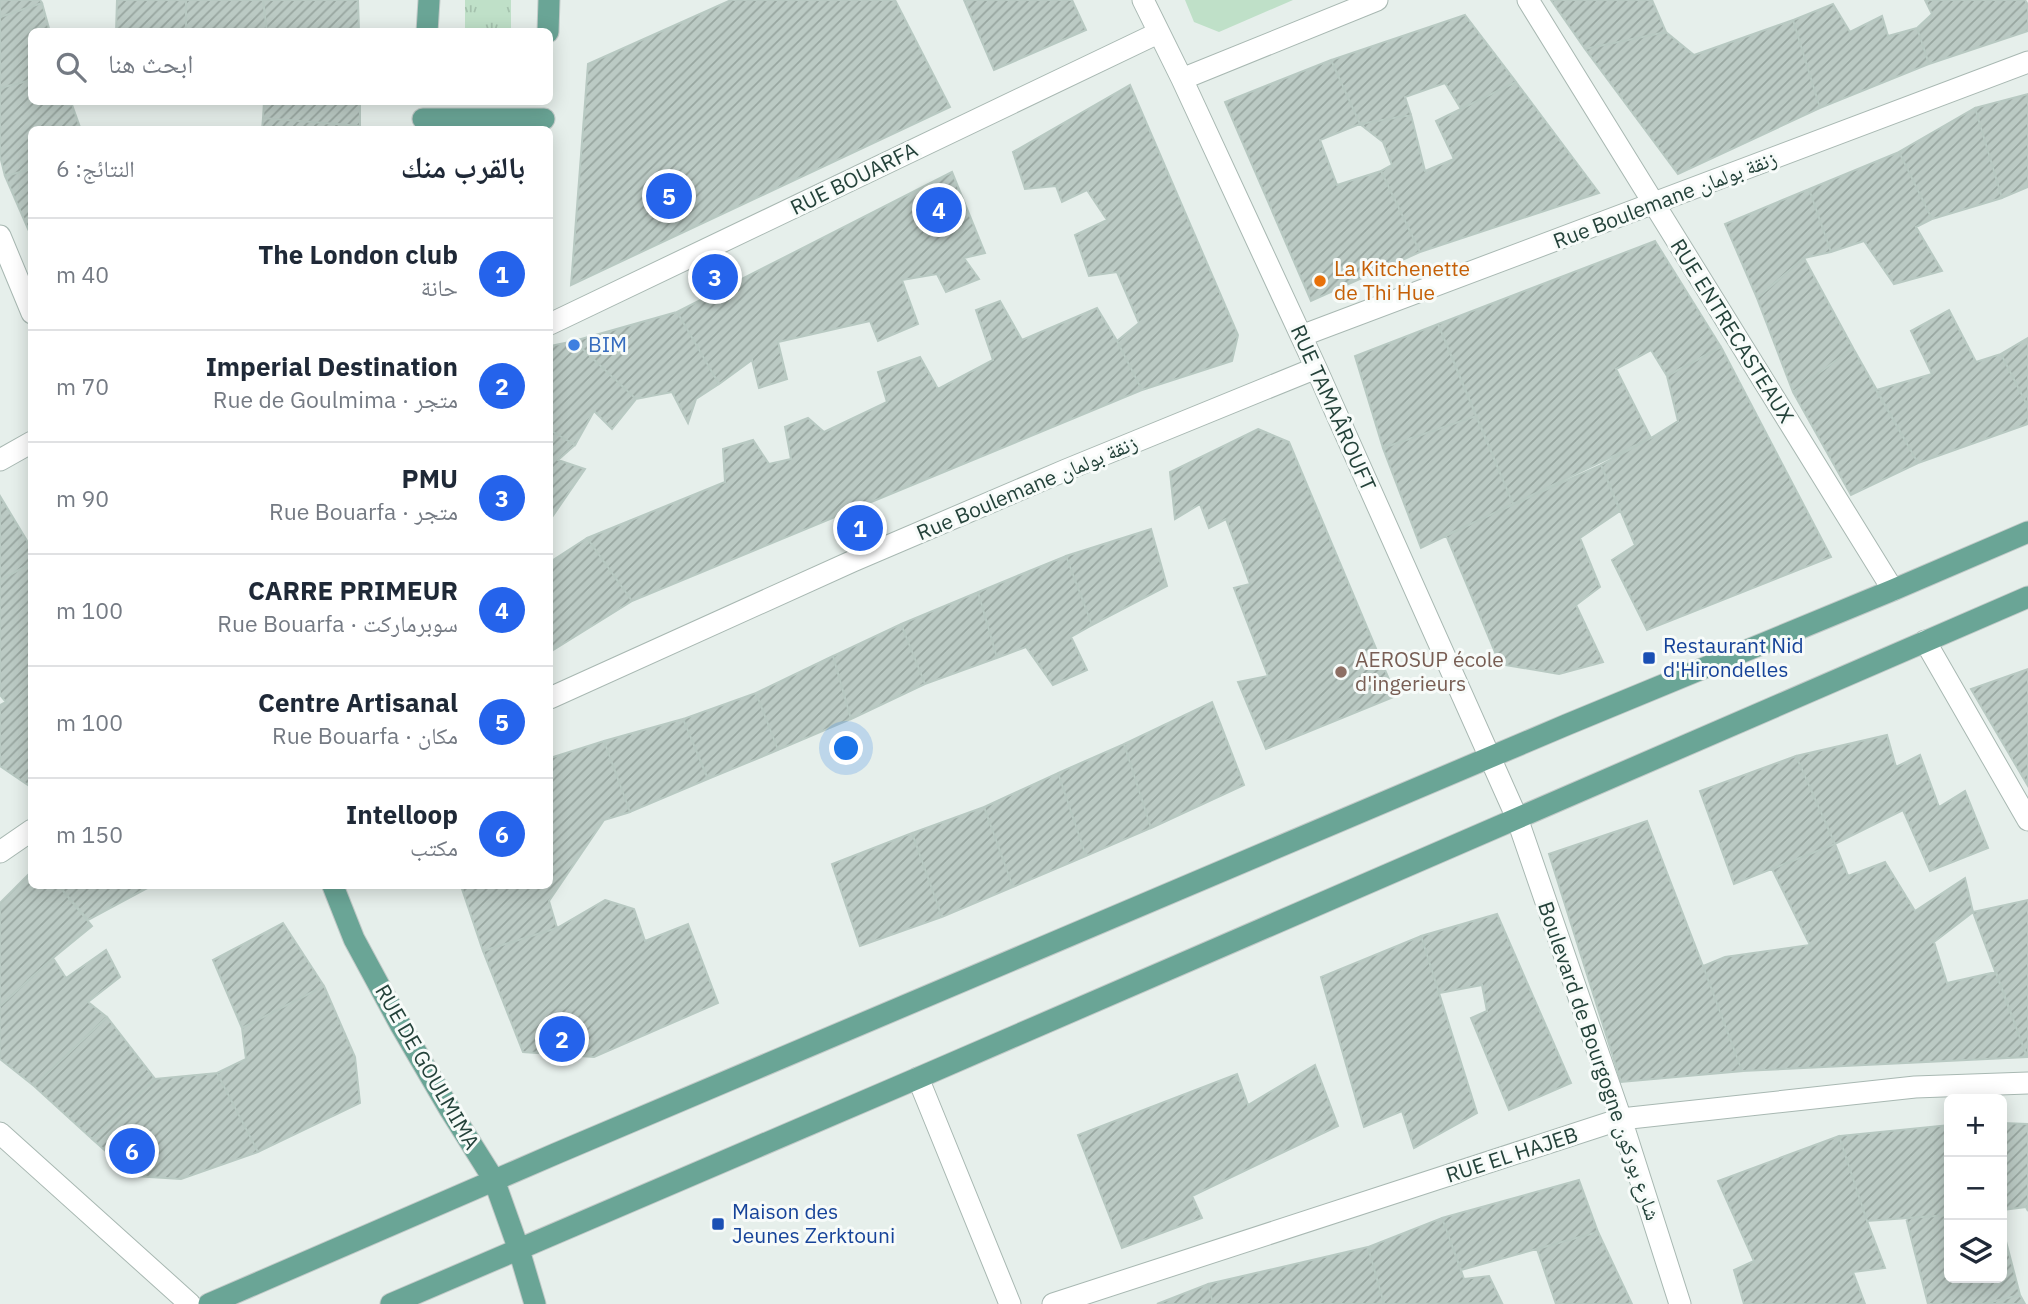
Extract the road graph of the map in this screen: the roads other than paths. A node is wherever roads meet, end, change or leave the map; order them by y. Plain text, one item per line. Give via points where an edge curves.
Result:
1 (429, 0) edge
2 (549, 0) edge
3 (1143, 0) edge
4 (1377, 0) edge
5 (1528, 0) edge
6 (427, 28) edge
7 (548, 28) edge
8 (1158, 33) junction
9 (2028, 62) edge
10 (1182, 79) junction
11 (423, 116) edge
12 (543, 117) edge
13 (1653, 204) junction
14 (0, 236) edge
15 (28, 303) edge
16 (553, 323) edge
17 (1301, 336) junction
18 (1316, 368) junction
19 (28, 444) edge
20 (0, 460) edge
21 (2028, 532) edge
22 (1893, 590) junction
23 (2028, 597) edge
24 (1925, 641) junction
25 (553, 697) edge
26 (1491, 757) junction
27 (1517, 818) junction
28 (2028, 820) edge
29 (28, 833) edge
30 (0, 852) edge
31 (334, 889) edge
32 (918, 1078) junction
33 (2028, 1083) edge
34 (1621, 1119) junction
35 (0, 1133) edge
36 (494, 1180) junction
37 (519, 1250) junction
38 (190, 1304) edge
39 (209, 1304) edge
40 (391, 1304) edge
41 (535, 1304) edge
42 (1010, 1304) edge
43 (1054, 1304) edge
44 (1680, 1304) edge

1 - 6 main road
2 - 7 main road
3 - 8 street, RUE TAMAÂROUFT
4 - 10 street
5 - 13 street, RUE ENTRECASTEAUX
8 - 10 street, RUE TAMAÂROUFT
8 - 16 street, RUE BOUARFA
9 - 13 street, Rue Boulemane زنقة بولمان
10 - 17 street, RUE TAMAÂROUFT
11 - 12 main road
13 - 17 street, Rue Boulemane زنقة بولمان
13 - 22 street, RUE ENTRECASTEAUX
14 - 15 street
17 - 18 street, RUE TAMAÂROUFT
18 - 25 street, Rue Boulemane زنقة بولمان via 866,556
18 - 26 street, RUE TAMAÂROUFT
19 - 20 street
21 - 22 main road
22 - 26 main road
23 - 24 main road
24 - 27 main road
24 - 28 street
26 - 27 street, RUE TAMAÂROUFT
26 - 36 main road
27 - 32 main road
27 - 34 street, Boulevard de Bourgogne شارع بوركون
29 - 30 street
31 - 36 main road, RUE DE GOULMIMA via 354,939 401,1026
32 - 37 main road
32 - 42 street
33 - 34 street, RUE EL HAJEB via 1915,1087
34 - 43 street, RUE EL HAJEB
34 - 44 street, Boulevard de Bourgogne شارع بوركون
35 - 38 street
36 - 37 main road, RUE DE GOULMIMA
36 - 39 main road
37 - 40 main road
37 - 41 main road, RUE DE GOULMIMA

